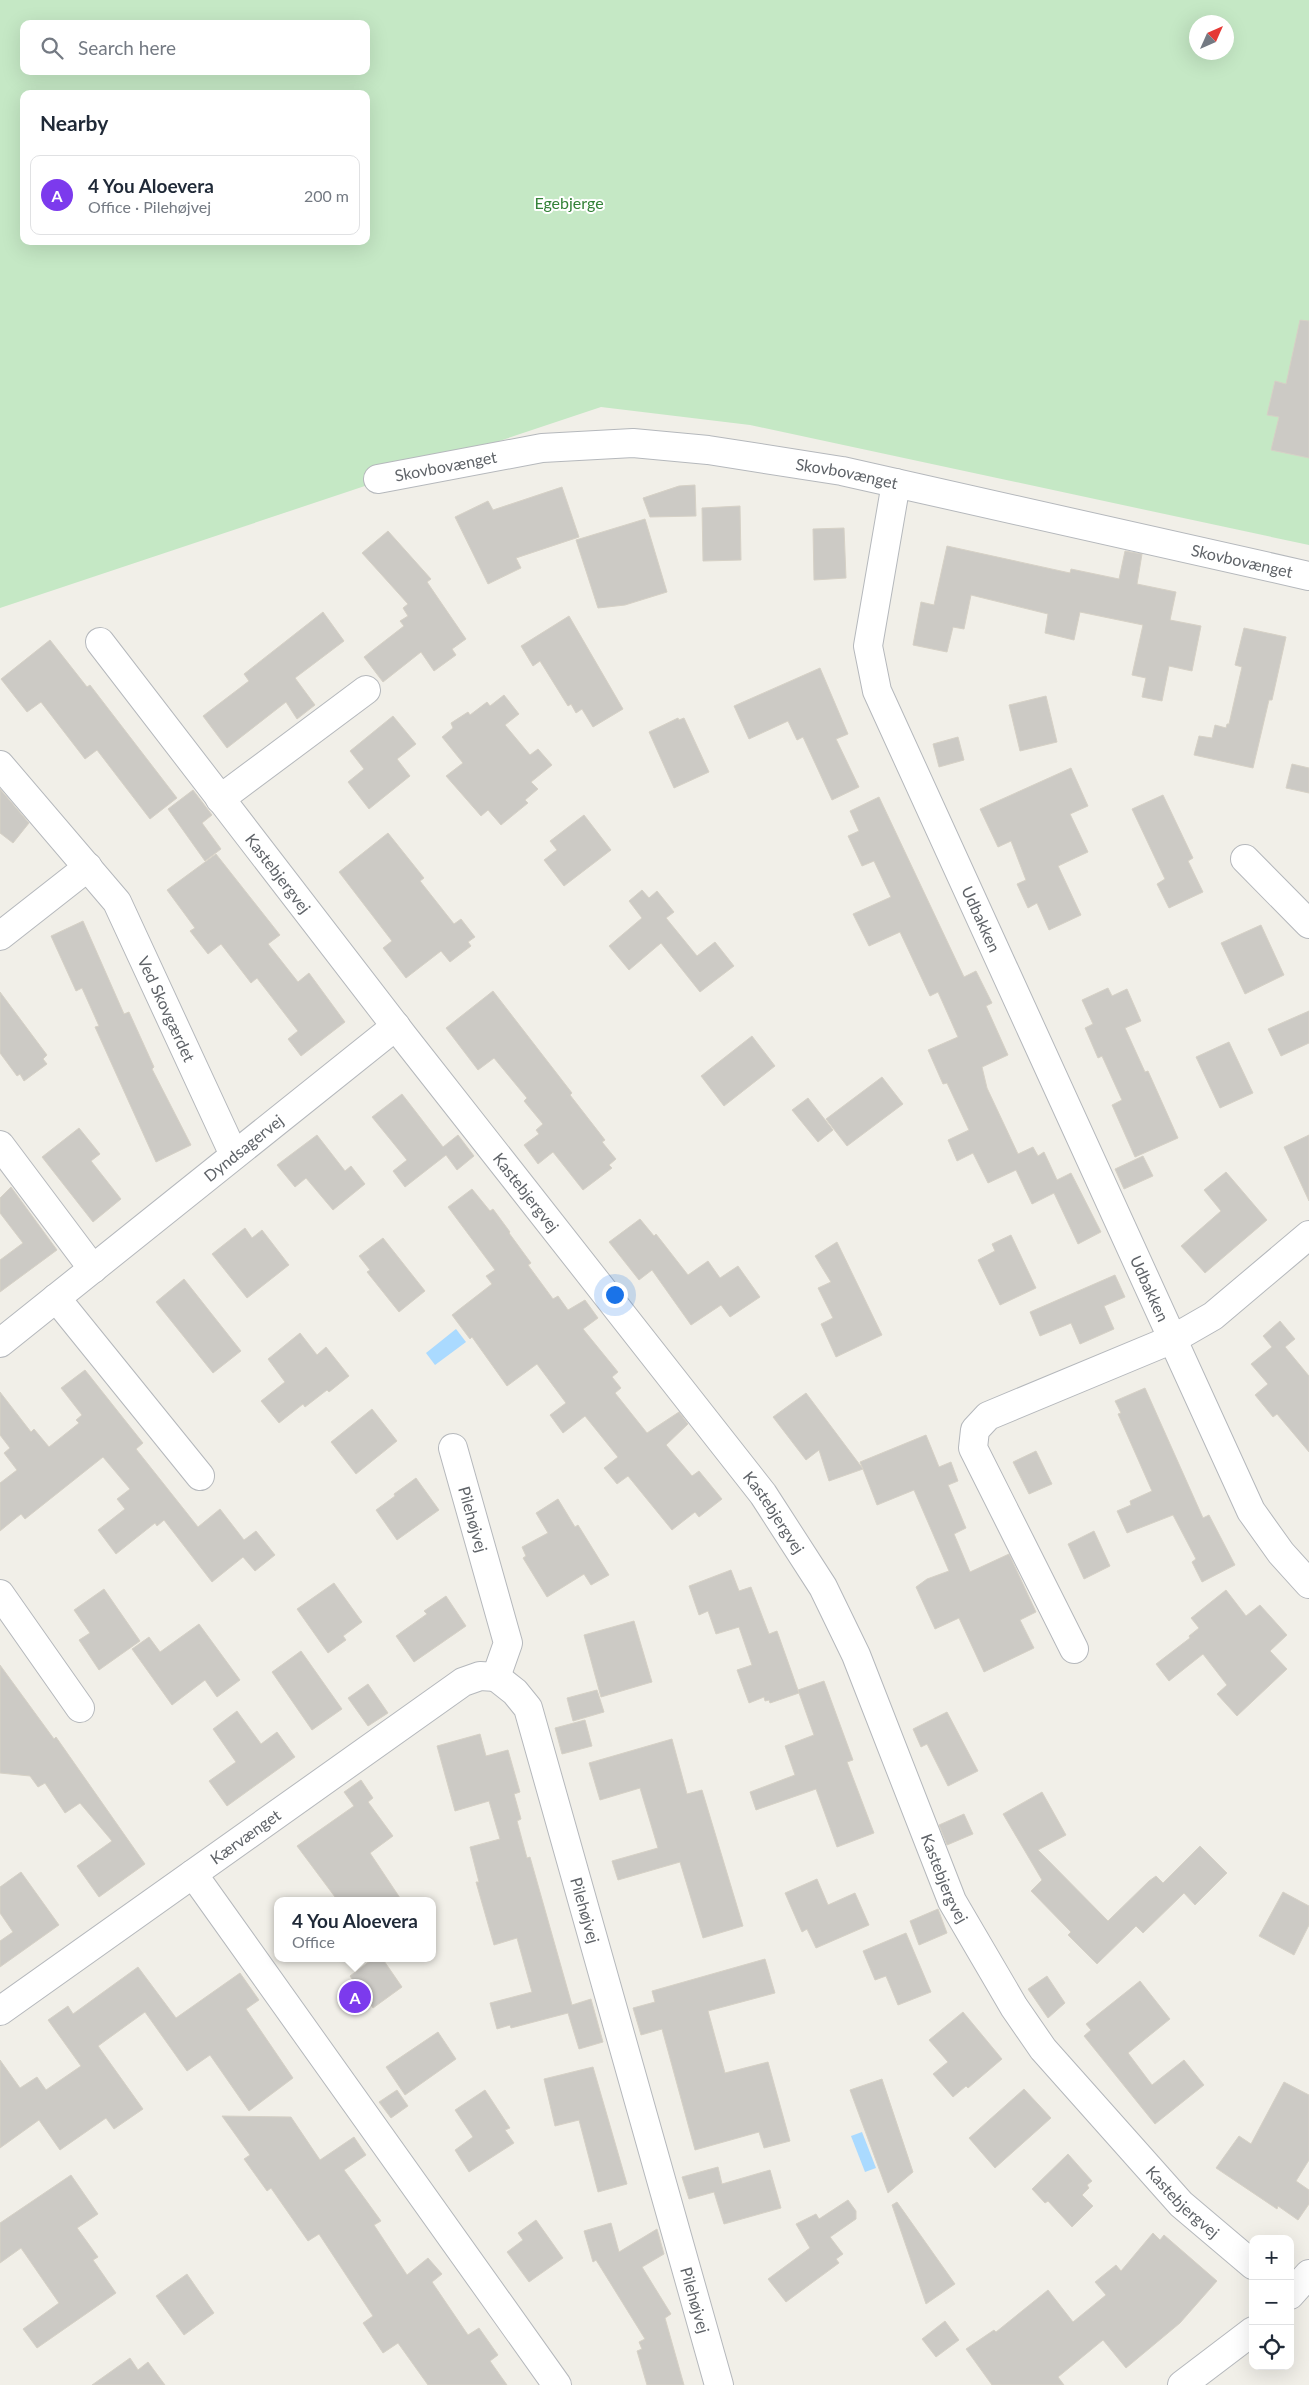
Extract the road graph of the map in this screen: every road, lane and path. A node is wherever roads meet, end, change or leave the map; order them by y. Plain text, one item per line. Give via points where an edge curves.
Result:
1 (378, 479) dead end
2 (896, 483) junction
3 (1309, 576) edge
4 (100, 642) dead end
5 (366, 690) dead end
6 (0, 765) edge
7 (220, 800) junction
8 (1245, 859) dead end
9 (88, 867) junction
10 (1309, 924) edge
11 (0, 936) edge
12 (396, 1026) junction
13 (0, 1145) edge
14 (234, 1155) junction
15 (1309, 1235) edge
16 (93, 1269) junction
17 (56, 1298) junction
18 (1172, 1340) junction
19 (0, 1343) edge
20 (453, 1448) dead end
21 (200, 1476) dead end
22 (1309, 1584) edge
23 (0, 1594) edge
24 (1074, 1649) dead end
25 (496, 1676) junction
26 (80, 1708) dead end
27 (193, 1874) junction
28 (0, 2011) edge
29 (1249, 2262) edge
30 (1309, 2274) edge
31 (1294, 2290) edge
32 (1249, 2335) edge
33 (557, 2385) edge
34 (719, 2385) edge
35 (1182, 2385) edge

1 - 2 street, Skovbovænget via 542,448 633,443 708,450
2 - 3 street, Skovbovænget
2 - 18 street, Udbakken via 868,646 877,691
4 - 7 street, Kastebjergvej
5 - 7 street
6 - 9 street, Ved Skovgærdet
7 - 12 street, Kastebjergvej
8 - 10 street
9 - 11 street
9 - 14 street, Ved Skovgærdet via 117,902
12 - 14 street, Dyndsagervej
12 - 29 street, Kastebjergvej via 763,1494 823,1587 856,1655 952,1901 1014,2007 1043,2048 1180,2204
13 - 16 street
14 - 16 street, Dyndsagervej
15 - 18 street, Udbakken via 1214,1316
16 - 17 street, Dyndsagervej
17 - 19 street, Dyndsagervej
17 - 21 street
18 - 22 street, Udbakken via 1251,1512 1280,1553
18 - 24 street, Udbakken via 988,1416 975,1430 973,1448
20 - 25 street, Pilehøjvej via 508,1642
23 - 26 street
25 - 27 street, Kærvænget via 480,1676 463,1682
25 - 34 street, Pilehøjvej via 528,1708
27 - 28 street, Kærvænget
27 - 33 street
30 - 31 street
32 - 35 street

